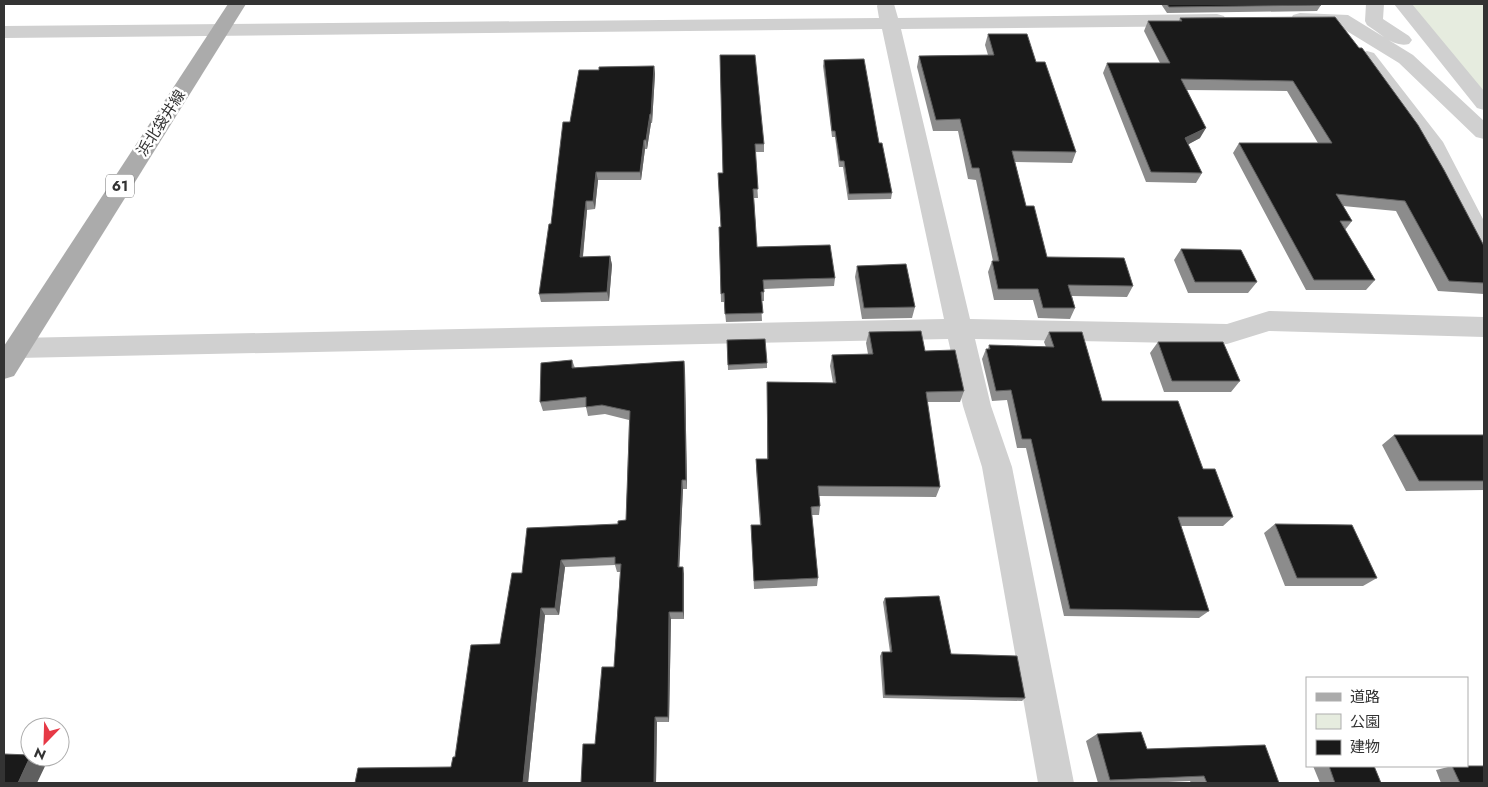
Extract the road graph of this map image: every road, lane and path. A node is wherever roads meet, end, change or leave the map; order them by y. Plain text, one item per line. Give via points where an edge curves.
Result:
1 (236, 4) edge
2 (1375, 4) edge
3 (1403, 4) edge
4 (1337, 11) edge
5 (887, 13) edge
6 (1282, 19) edge
7 (1233, 20) edge
8 (220, 30) junction
9 (4, 32) edge
10 (1484, 104) edge
11 (1481, 129) edge
12 (1484, 243) edge
13 (1484, 327) edge
14 (958, 329) junction
15 (10, 358) edge
16 (1056, 783) edge

1 - 8 main road, 浜北袋井線 / 61
2 - 11 street via 1374,21 1417,51
3 - 10 street
4 - 6 street
4 - 11 street via 1406,59
4 - 12 street via 1358,46 1432,142
5 - 7 street
5 - 8 street
5 - 14 street
8 - 9 street
8 - 15 main road, 浜北袋井線 / 61
13 - 14 street via 1269,321 1227,334
14 - 15 street
14 - 16 street via 977,406 997,467

